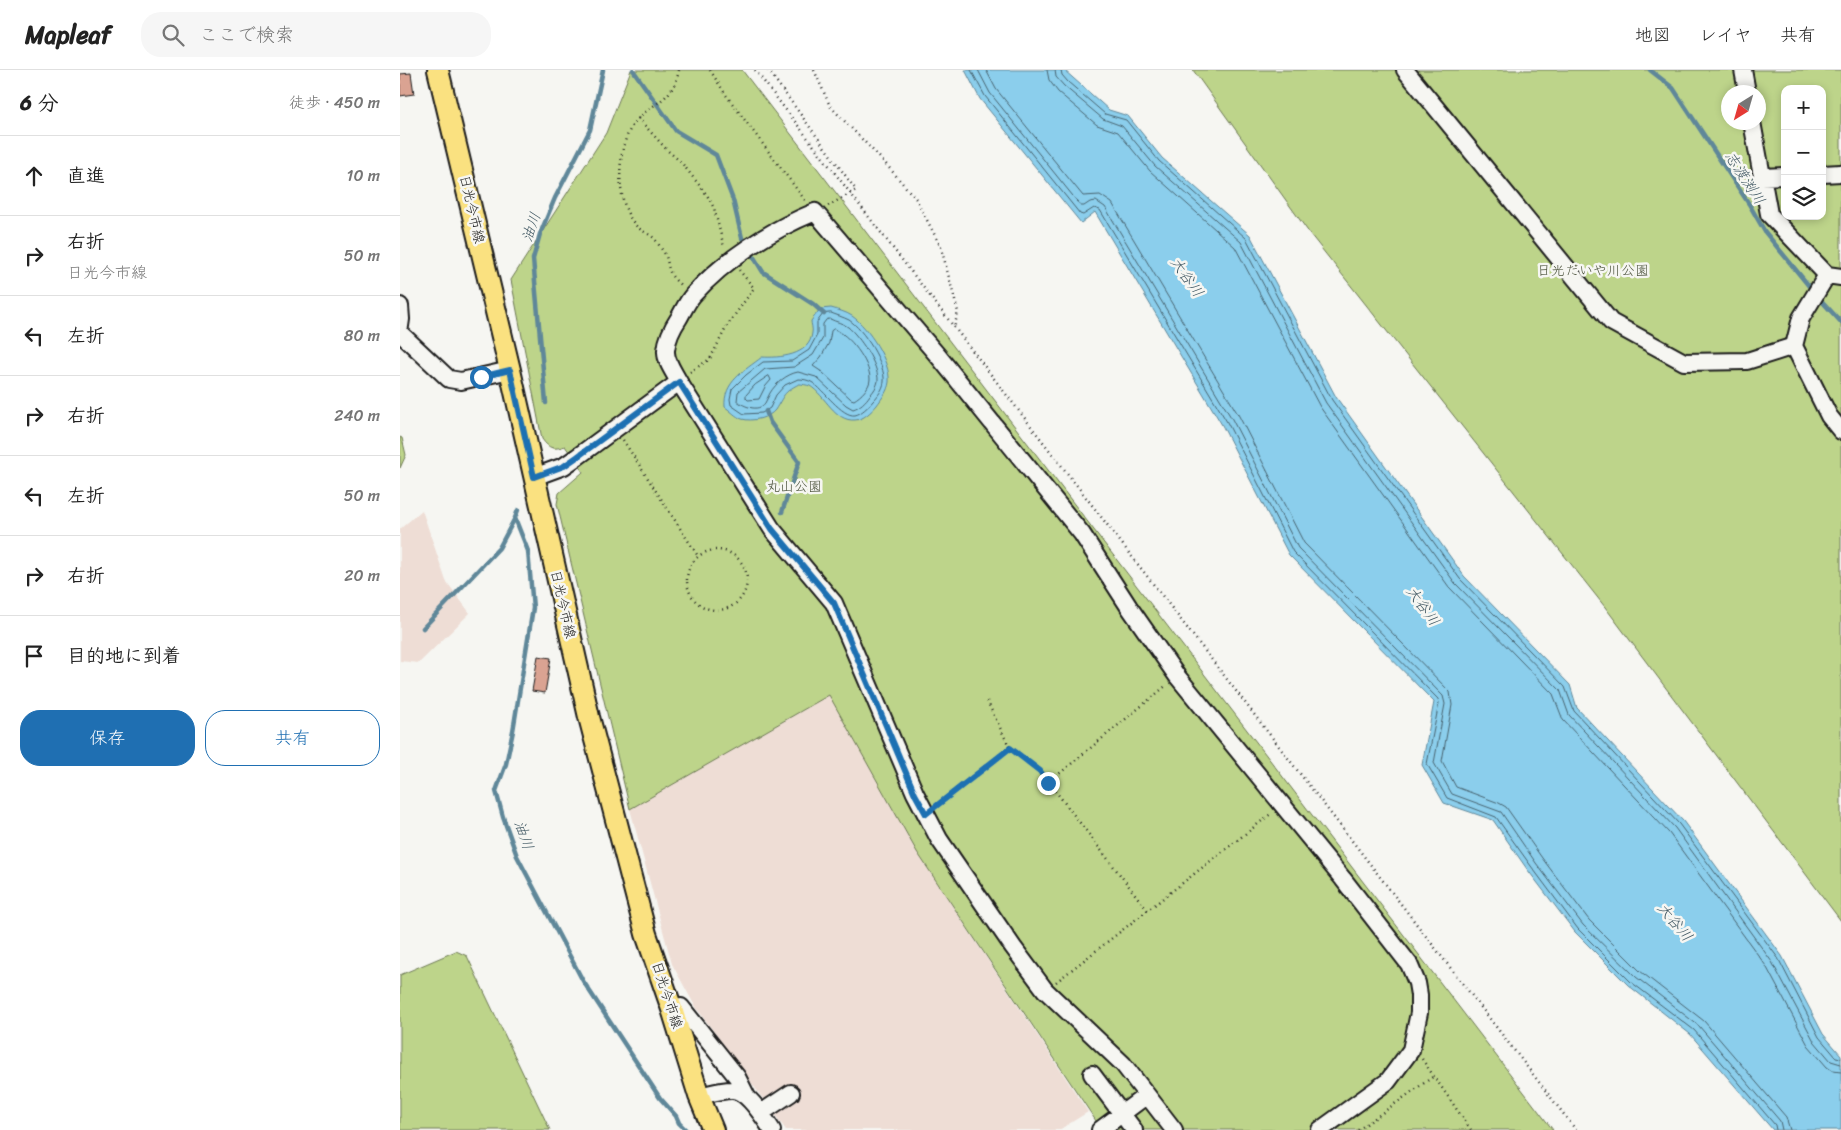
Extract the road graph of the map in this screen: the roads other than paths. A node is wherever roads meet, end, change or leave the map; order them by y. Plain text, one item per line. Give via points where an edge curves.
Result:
1 (438, 70) edge
2 (1405, 70) edge
3 (1743, 70) edge
4 (1746, 85) edge
5 (1753, 130) edge
6 (1841, 173) edge
7 (1826, 174) edge
8 (1781, 176) edge
9 (1762, 177) junction
10 (1834, 276) edge
11 (400, 306) edge
12 (400, 326) edge
13 (400, 333) edge
14 (1794, 346) junction
15 (510, 370) junction
16 (675, 375) junction
17 (1841, 431) edge
18 (534, 477) junction
19 (672, 1009) junction
20 (1092, 1074) dead end
21 (791, 1093) dead end
22 (1147, 1095) junction
23 (699, 1096) junction
24 (747, 1097) junction
25 (1126, 1111) junction
26 (761, 1113) junction
27 (713, 1130) edge
28 (772, 1130) edge
29 (1100, 1130) edge
30 (1134, 1130) edge
31 (1174, 1130) edge
32 (1320, 1130) edge

1 - 15 main road, 日光今市線
2 - 14 street via 1611,322 1684,362 1747,361
3 - 4 street
5 - 9 street
6 - 7 street
8 - 9 street
9 - 10 street via 1769,214
10 - 14 street via 1801,318
11 - 12 street
13 - 15 street via 449,379 461,381
14 - 17 street via 1829,416
15 - 18 main road, 日光今市線
16 - 18 street via 646,406 564,466
16 - 22 street via 772,529 834,603 915,794 939,839 1045,990 1123,1064
16 - 32 street via 666,351 675,325 691,297 713,274 742,252 815,212 939,357 1082,534 1177,676 1409,964 1419,996 1411,1050 1388,1080
18 - 19 main road, 日光今市線 via 594,736 646,934
19 - 23 main road, 日光今市線
19 - 24 street via 681,1007 736,1077
20 - 25 street
21 - 26 street
22 - 25 street
22 - 31 street
23 - 24 street via 732,1089
23 - 27 main road, 日光今市線
24 - 26 street
25 - 29 street
25 - 30 street
26 - 28 street

